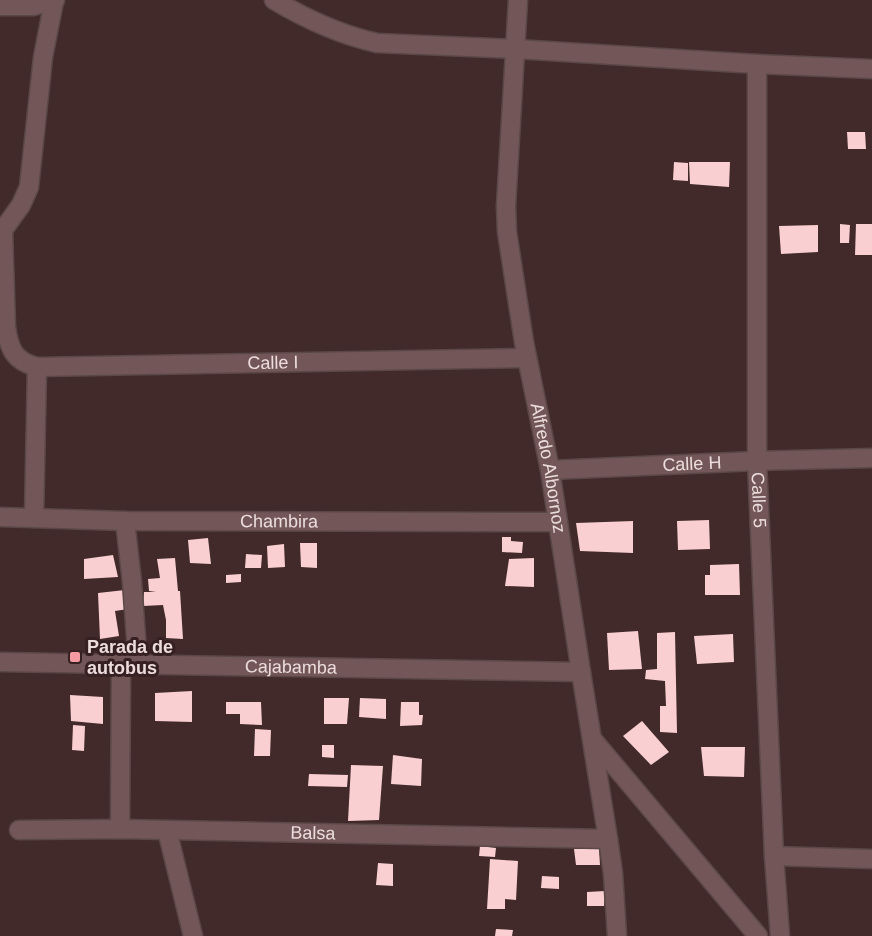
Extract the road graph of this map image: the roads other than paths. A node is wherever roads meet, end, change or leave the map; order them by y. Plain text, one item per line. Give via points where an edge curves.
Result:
1 (55, 0) edge
2 (274, 0) edge
3 (518, 0) edge
4 (0, 6) edge
5 (516, 49) junction
6 (758, 64) junction
7 (872, 69) edge
8 (2, 230) edge
9 (527, 357) junction
10 (28, 363) junction
11 (872, 458) edge
12 (757, 461) junction
13 (550, 470) junction
14 (0, 517) edge
15 (34, 518) junction
16 (125, 521) junction
17 (558, 522) junction
18 (0, 662) edge
19 (129, 665) junction
20 (580, 672) junction
21 (592, 738) junction
22 (120, 829) junction
23 (19, 830) dead end
24 (167, 830) junction
25 (608, 839) junction
26 (774, 856) junction
27 (872, 859) edge
28 (193, 936) edge
29 (617, 936) edge
30 (758, 936) edge
31 (780, 936) edge

1 - 4 street via 33,6
1 - 8 street via 28,187 21,206
2 - 5 street via 302,16 377,43
3 - 5 street, Alfredo Albornoz
5 - 6 street
5 - 9 street, Alfredo Albornoz via 506,206
6 - 7 street
6 - 12 street, Calle 5
8 - 10 street via 8,339 12,351
9 - 10 street, Calle I
9 - 13 street, Alfredo Albornoz
10 - 15 street
11 - 12 street, Calle H
12 - 13 street, Calle H
12 - 26 street, Calle 5
13 - 17 street, Alfredo Albornoz
14 - 15 street, Chambira
15 - 16 street, Chambira
16 - 17 street, Chambira
16 - 19 street via 132,582
17 - 20 street, Alfredo Albornoz
18 - 19 street, Cajabamba
19 - 20 street, Cajabamba
19 - 22 street
20 - 21 street, Alfredo Albornoz
21 - 25 street, Alfredo Albornoz
21 - 30 street
22 - 23 street, Balsa
22 - 24 street, Balsa
24 - 25 street, Balsa
24 - 28 street
25 - 29 street, Alfredo Albornoz
26 - 27 street
26 - 31 street, Calle 5

